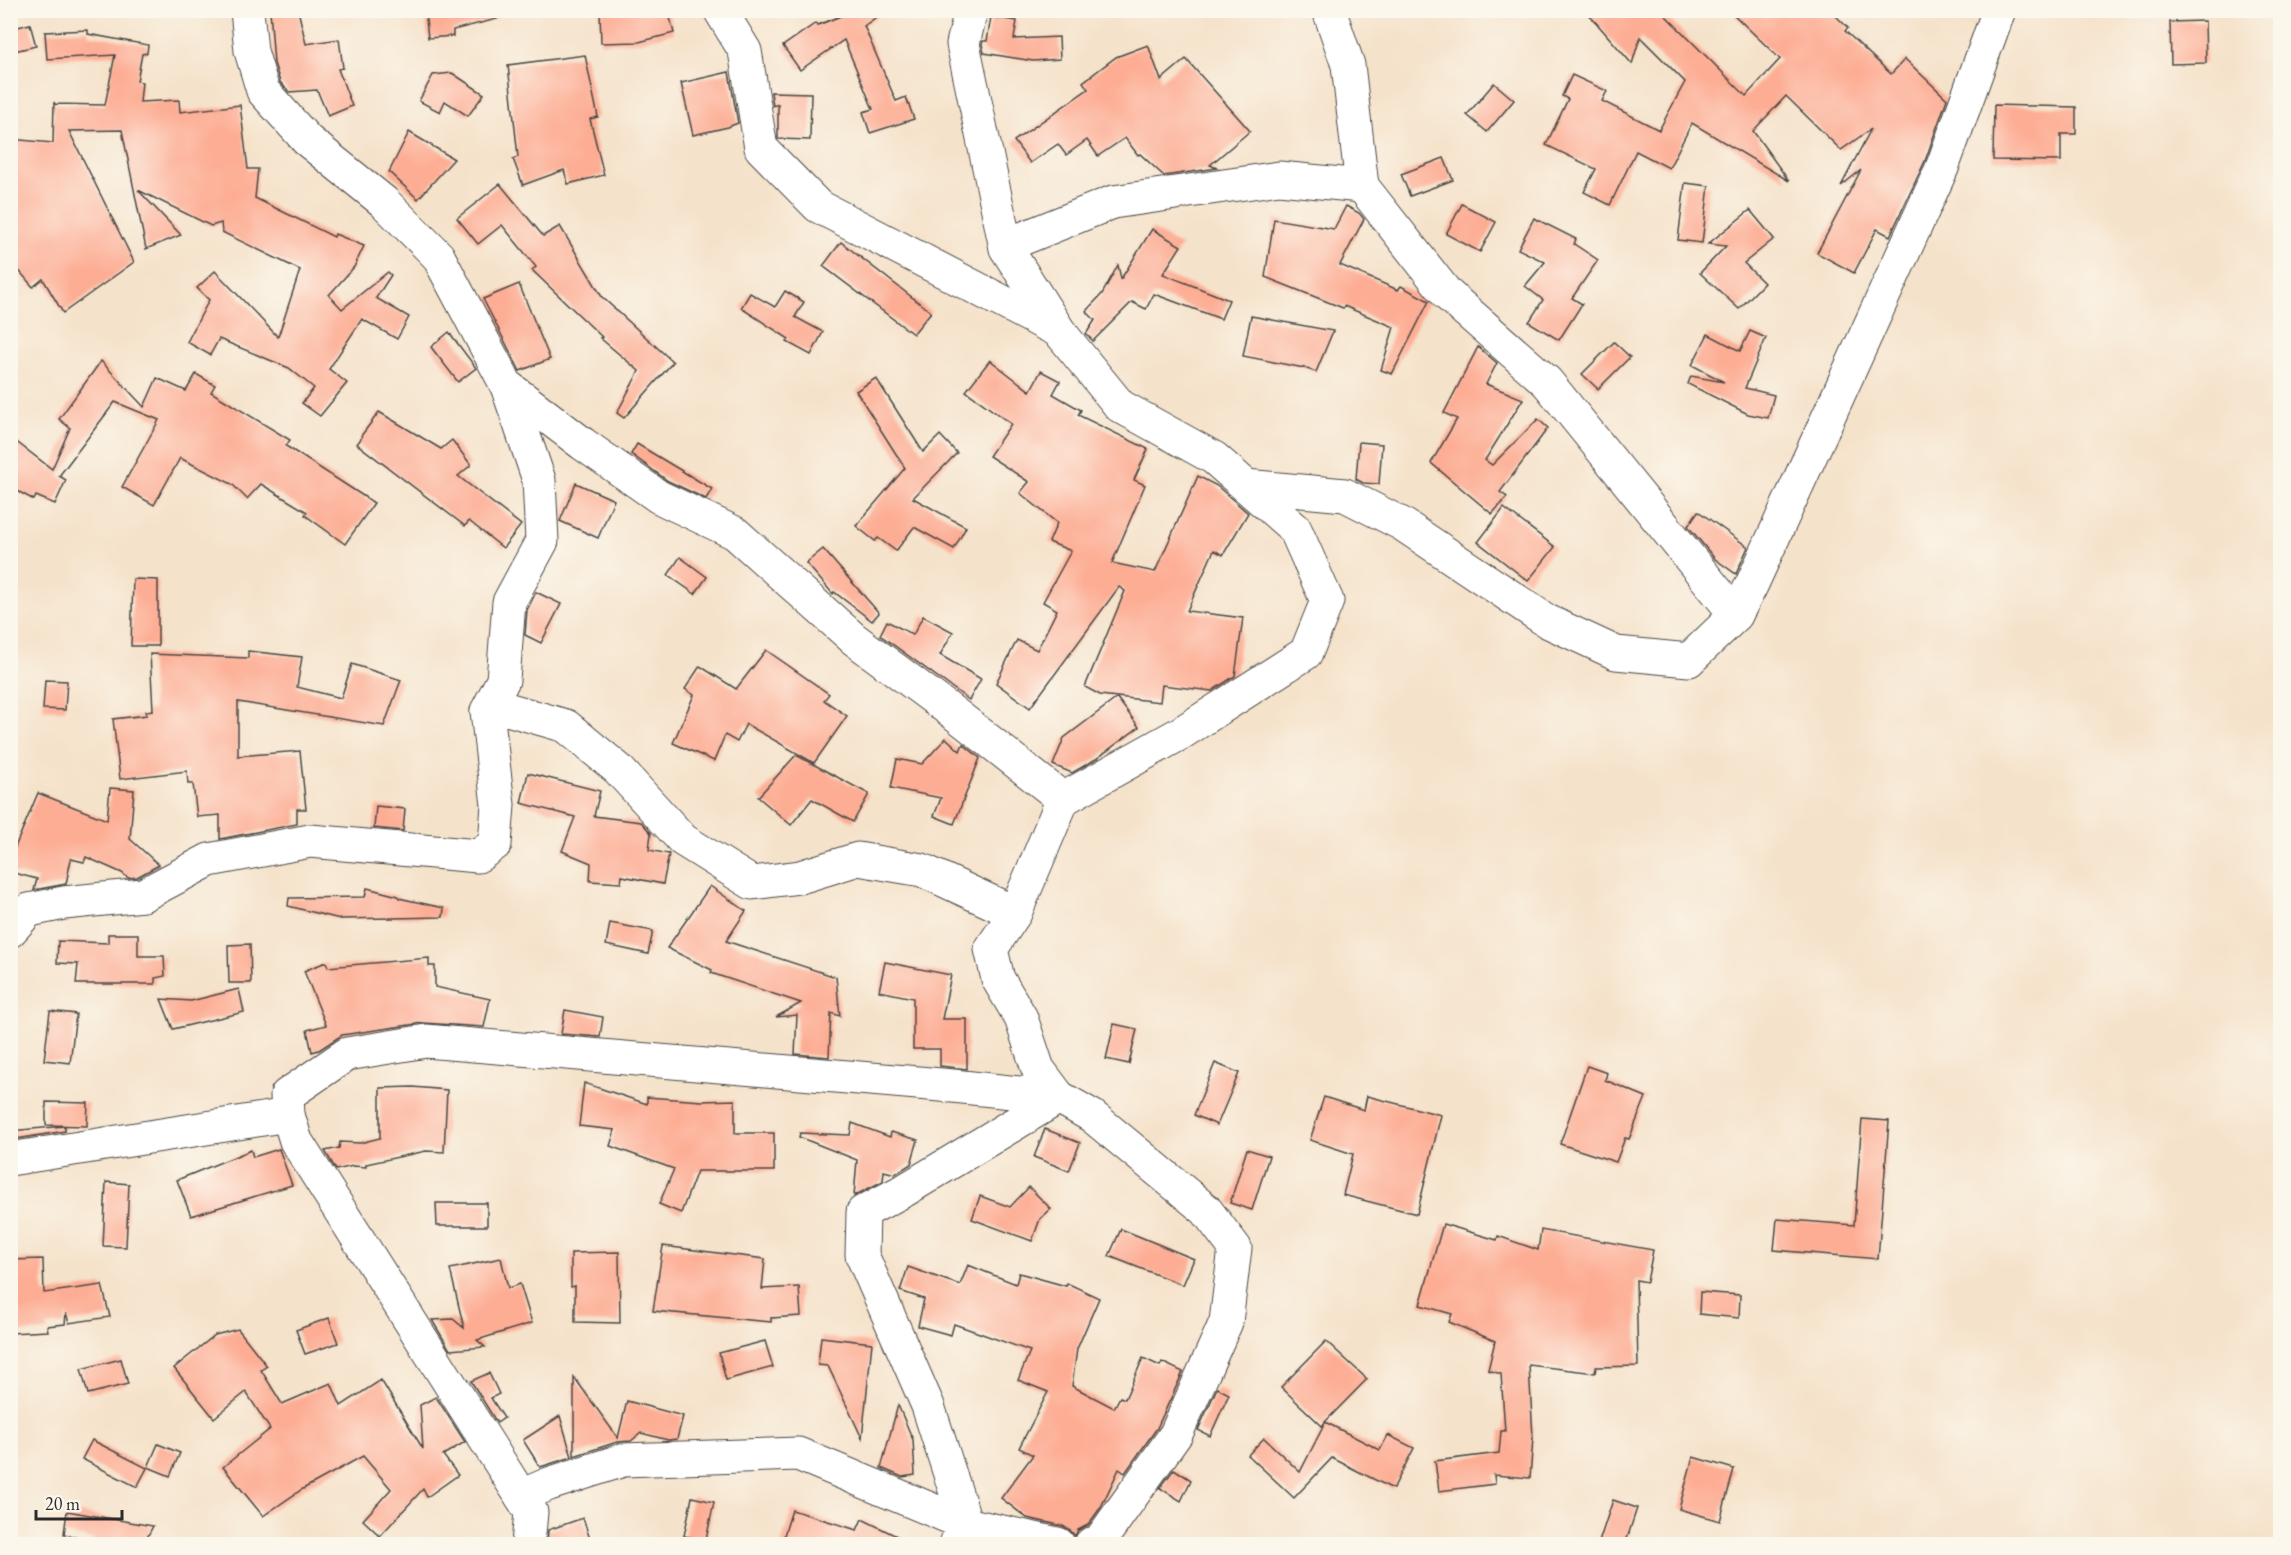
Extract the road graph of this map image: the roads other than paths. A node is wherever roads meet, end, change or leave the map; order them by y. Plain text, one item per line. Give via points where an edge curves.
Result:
1 (247, 10) edge
2 (720, 10) edge
3 (971, 10) edge
4 (1329, 10) edge
5 (1999, 10) edge
6 (1362, 186) junction
7 (1006, 248) junction
8 (1059, 332) junction
9 (507, 386) junction
10 (1246, 486) junction
11 (1736, 615) junction
12 (487, 711) junction
13 (1063, 799) junction
14 (1015, 914) junction
15 (10, 931) edge
16 (1059, 1097) junction
17 (288, 1115) junction
18 (10, 1159) edge
19 (521, 1496) junction
20 (961, 1534) edge
21 (528, 1545) edge
22 (1058, 1545) edge
23 (1091, 1545) edge

1 - 9 street via 251,51 263,91 307,140 384,202 438,256
2 - 8 street via 745,51 761,148 818,206
3 - 7 street via 963,44
4 - 6 street via 1348,65
5 - 11 street via 1942,168
6 - 7 street via 1279,178 1113,202
6 - 11 street via 1447,294 1547,382
7 - 8 street
8 - 10 street via 1120,406 1214,458
9 - 12 street via 539,480 542,541 509,602 503,680
9 - 13 street via 659,496 735,533 854,639
10 - 11 street via 1345,495 1402,524 1547,621 1616,653 1689,660
10 - 13 street via 1295,529 1327,601 1306,653 1181,733
12 - 14 street via 507,709 566,726 618,769 683,840 752,883 800,877 858,859 922,870
12 - 15 street via 498,805 495,844 478,856 310,841 209,860 143,895 29,910
13 - 14 street
14 - 16 street via 992,949 998,980 1021,1018 1038,1069
16 - 17 street via 426,1041 347,1054 287,1095
16 - 20 street via 863,1212 862,1255 928,1406
16 - 23 street via 1092,1116 1206,1210 1235,1248 1226,1322 1176,1434 1099,1542
17 - 18 street
17 - 19 street via 296,1142
19 - 20 street via 623,1460 798,1454
19 - 21 street via 531,1512
20 - 22 street

